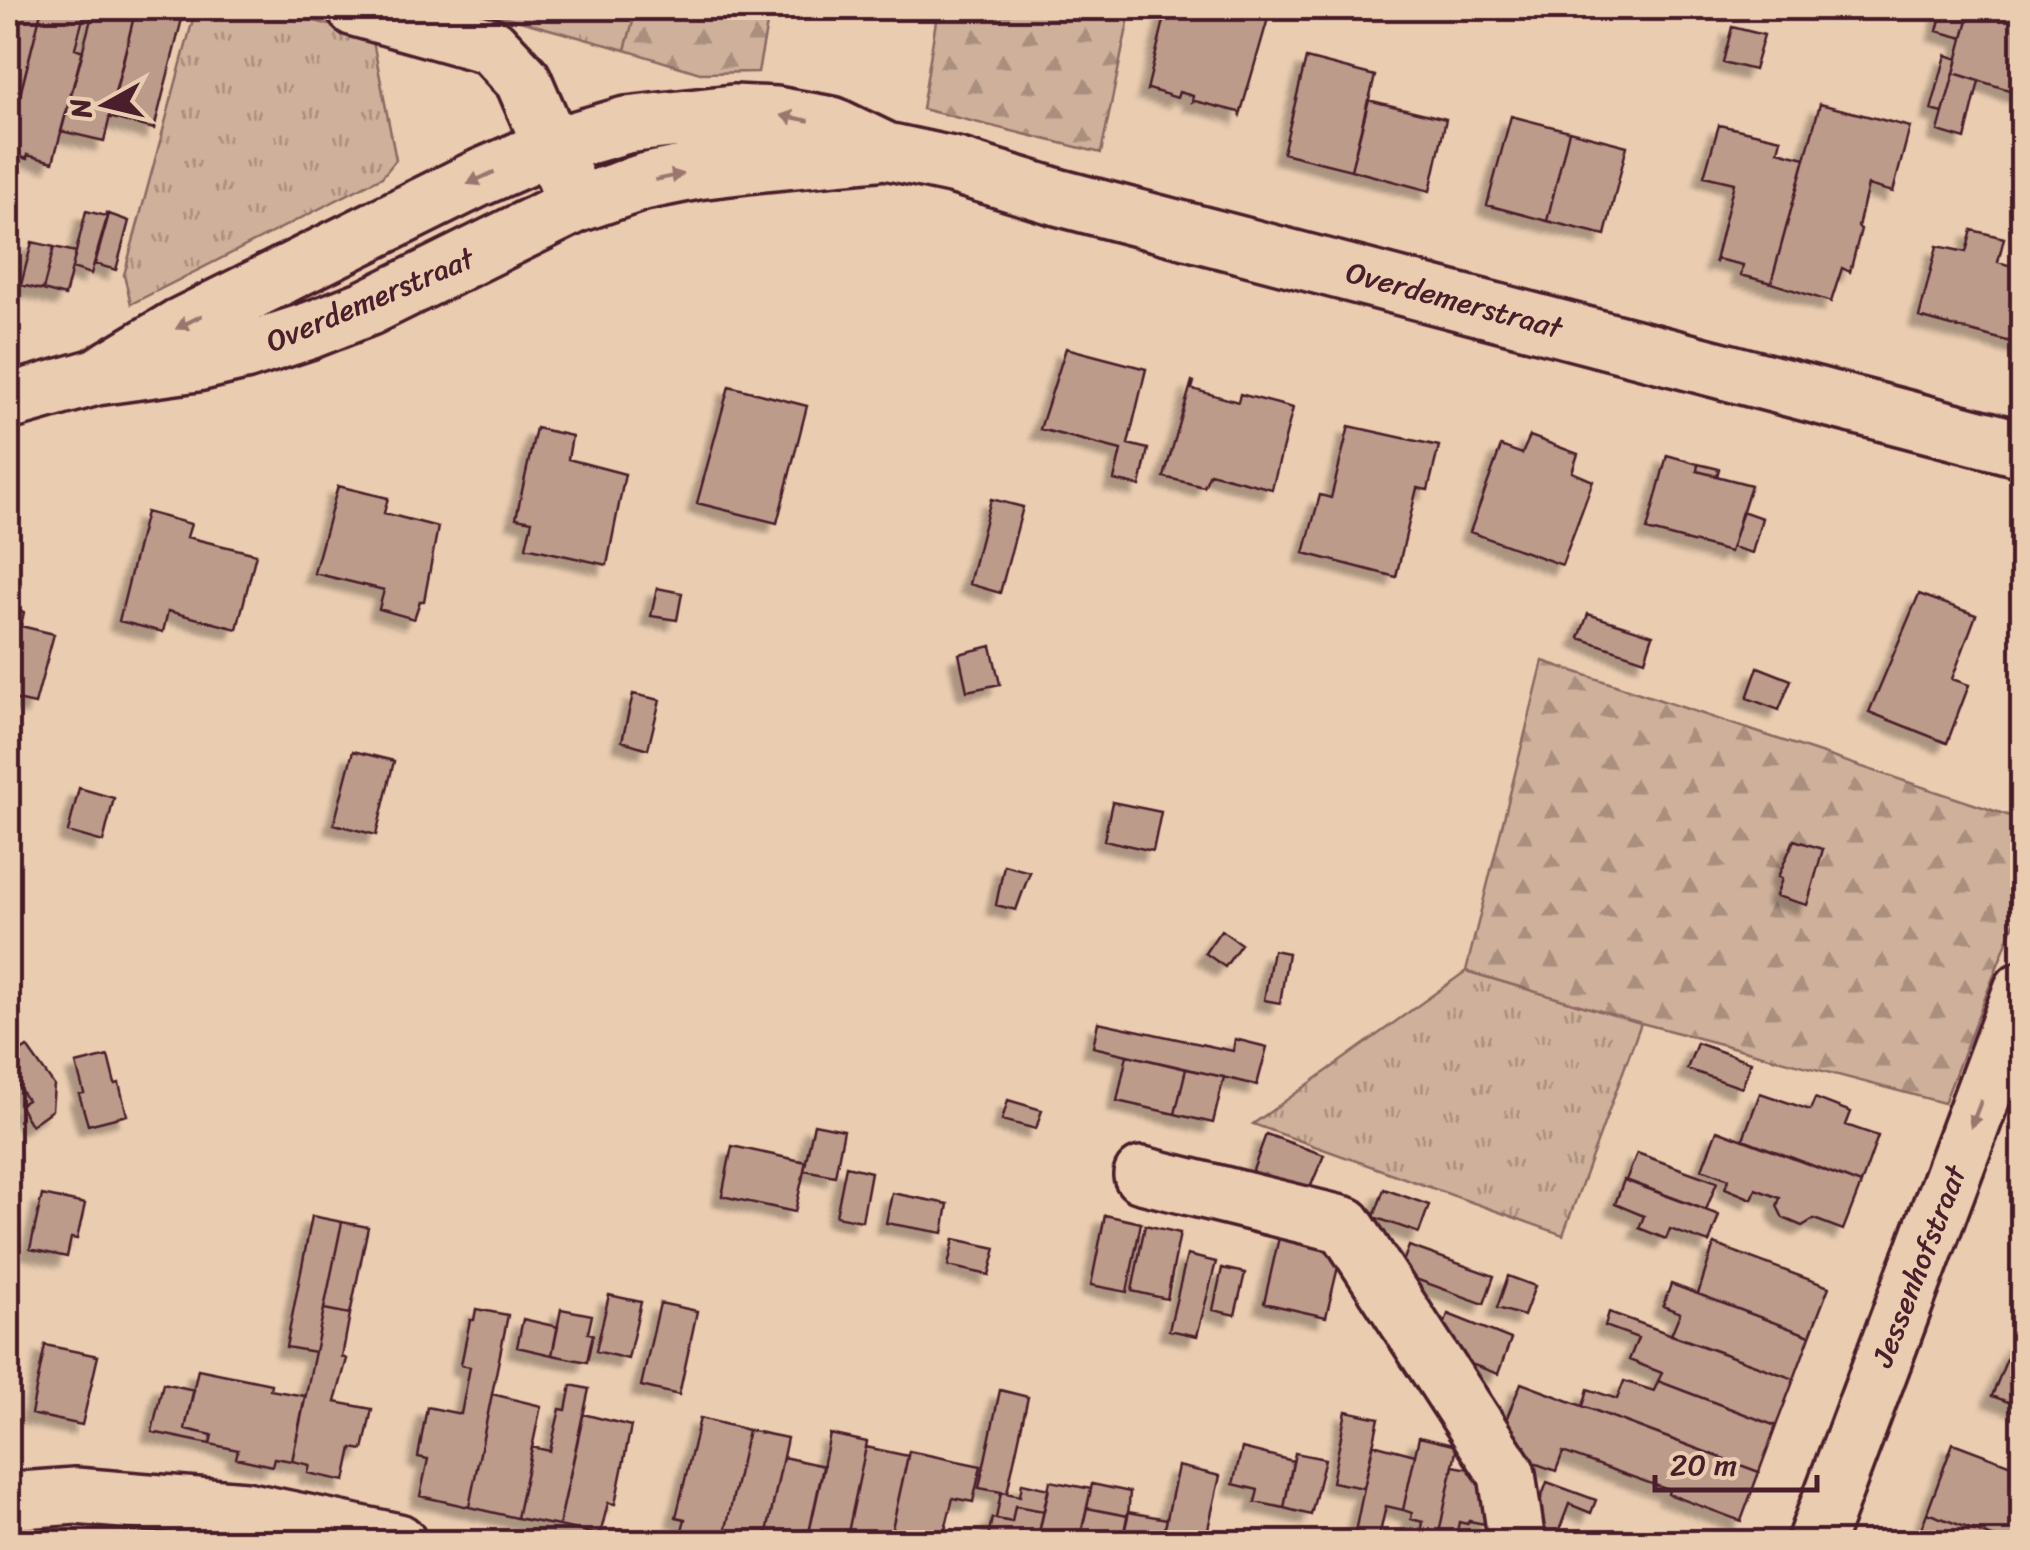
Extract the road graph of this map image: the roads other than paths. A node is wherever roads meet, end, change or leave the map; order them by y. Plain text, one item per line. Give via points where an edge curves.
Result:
1 (355, 8) edge
2 (552, 146) junction
3 (886, 151) junction
4 (576, 205) junction
5 (96, 378) junction
6 (8, 402) edge
7 (2022, 449) edge
8 (2022, 990) edge
9 (1142, 1175) dead end
10 (8, 1501) edge
11 (398, 1542) edge
12 (1515, 1542) edge
13 (1815, 1542) edge

1 - 2 street via 491,46 523,80
3 -> 2 street, Overdemerstraat via 832,125 734,113 626,125
2 - 4 street
2 -> 5 street, Overdemerstraat via 196,318
4 -> 3 street, Overdemerstraat via 697,171
3 - 7 street, Overdemerstraat
4 - 5 street, Overdemerstraat via 311,330 197,363
5 - 6 street, Overdemerstraat
8 -> 13 street, Jessenhofstraat
9 - 12 street via 1345,1225 1507,1474
10 - 11 street via 75,1496 245,1510

